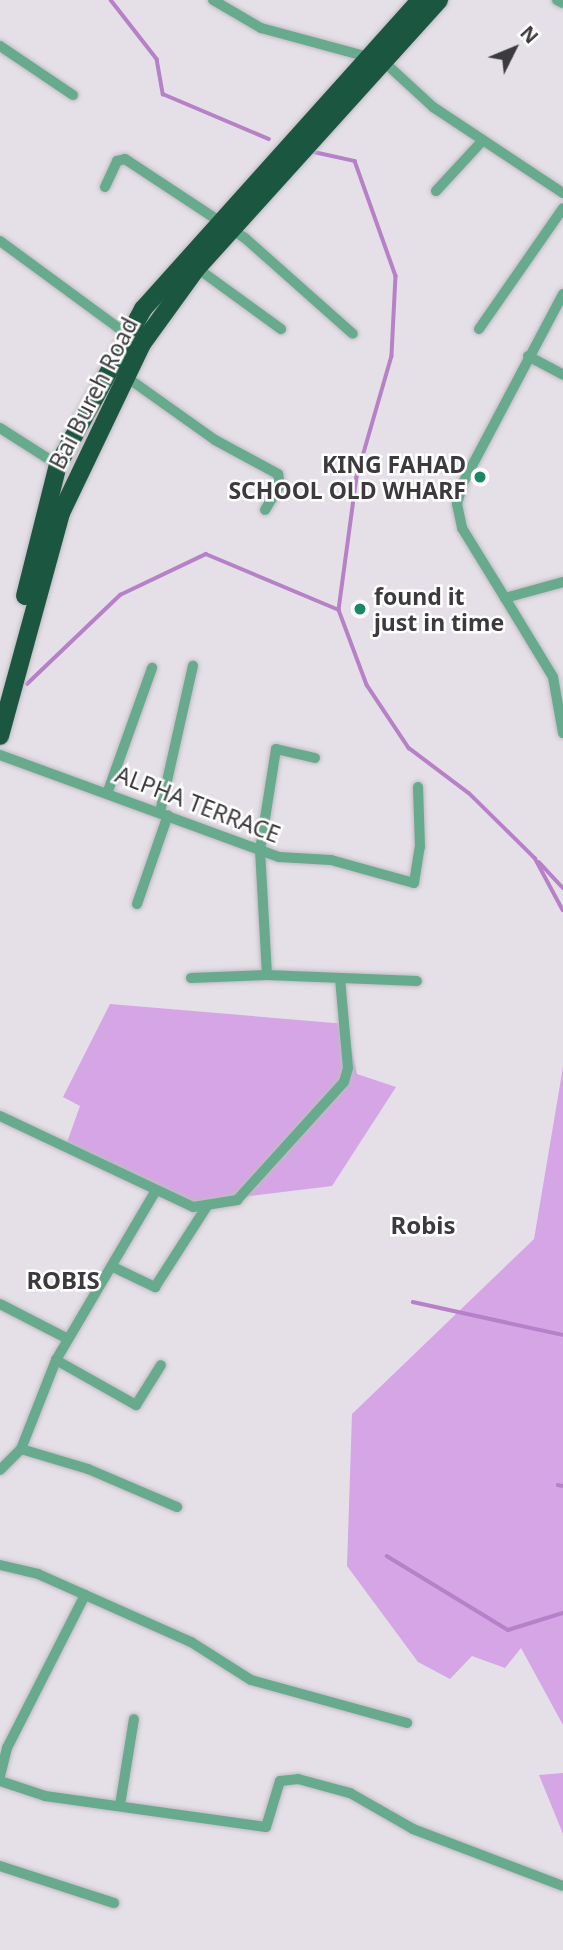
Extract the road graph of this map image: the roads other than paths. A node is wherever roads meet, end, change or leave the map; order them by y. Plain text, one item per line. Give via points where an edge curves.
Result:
1 (214, 0) edge
2 (420, 0) edge
3 (439, 0) edge
4 (557, 0) edge
5 (563, 3) edge
6 (0, 46) edge
7 (376, 58) junction
8 (73, 95) dead end
9 (483, 140) junction
10 (105, 187) dead end
11 (436, 191) dead end
12 (563, 194) edge
13 (563, 208) edge
14 (224, 226) junction
15 (0, 241) edge
16 (197, 268) junction
17 (563, 294) edge
18 (281, 329) dead end
19 (479, 329) dead end
20 (353, 334) dead end
21 (135, 339) junction
22 (528, 356) junction
23 (563, 374) edge
24 (125, 376) junction
25 (0, 428) edge
26 (58, 465) junction
27 (265, 510) dead end
28 (563, 582) edge
29 (505, 598) junction
30 (193, 666) dead end
31 (152, 668) dead end
32 (0, 705) edge
33 (563, 733) edge
34 (0, 736) edge
35 (0, 755) edge
36 (315, 758) dead end
37 (418, 787) dead end
38 (108, 791) junction
39 (164, 813) junction
40 (260, 850) junction
41 (137, 905) dead end
42 (267, 975) junction
43 (191, 978) dead end
44 (340, 978) junction
45 (417, 981) dead end
46 (0, 1116) edge
47 (155, 1192) junction
48 (207, 1206) junction
49 (113, 1267) junction
50 (0, 1304) edge
51 (68, 1339) junction
52 (56, 1360) junction
53 (161, 1365) dead end
54 (21, 1449) junction
55 (0, 1470) edge
56 (177, 1507) dead end
57 (0, 1565) edge
58 (85, 1595) junction
59 (134, 1719) dead end
60 (407, 1723) dead end
61 (0, 1779) edge
62 (120, 1805) junction
63 (0, 1866) edge
64 (563, 1885) edge
65 (114, 1903) dead end

1 - 7 street via 261,28
2 - 7 highway, Bai Bureh Road
3 - 7 highway, Bai Bureh Road
4 - 5 street
6 - 8 street
7 - 9 street via 419,96
7 - 14 highway, Bai Bureh Road
9 - 11 street
9 - 12 street
10 - 14 street via 117,161 125,159
13 - 19 street
14 - 16 highway, Bai Bureh Road
14 - 20 street via 245,237
14 - 21 highway, Bai Bureh Road
15 - 21 street
16 - 18 street
16 - 21 highway, Bai Bureh Road
17 - 22 street
21 - 24 highway, Bai Bureh Road
21 - 26 highway, Bai Bureh Road
22 - 23 street
22 - 29 street via 463,483 457,504 462,528
24 - 27 street via 215,440 278,474 280,485
24 - 34 highway, Bai Bureh Road via 61,513
25 - 26 street
26 - 32 highway, Bai Bureh Road
28 - 29 street
29 - 33 street via 553,677
30 - 39 street
31 - 38 street
35 - 38 street, ALPHA TERRACE
36 - 40 street via 276,749
37 - 40 street, ALPHA TERRACE via 420,846 414,883 331,860
38 - 39 street, ALPHA TERRACE
39 - 40 street, ALPHA TERRACE
39 - 41 street
40 - 42 street
42 - 43 street
42 - 44 street
44 - 45 street
44 - 48 street via 348,1068 340,1091 237,1200
46 - 47 street
47 - 48 street via 193,1207
47 - 49 street
48 - 49 street via 155,1287
49 - 51 street
50 - 51 street
51 - 52 street
52 - 53 street via 136,1405
52 - 54 street
54 - 55 street
54 - 56 street via 88,1469
57 - 58 street
58 - 60 street via 191,1642 251,1680
58 - 61 street via 7,1748
59 - 62 street
61 - 62 street via 46,1796
62 - 64 street via 266,1827 279,1780 298,1779 350,1793 413,1829
63 - 65 street

